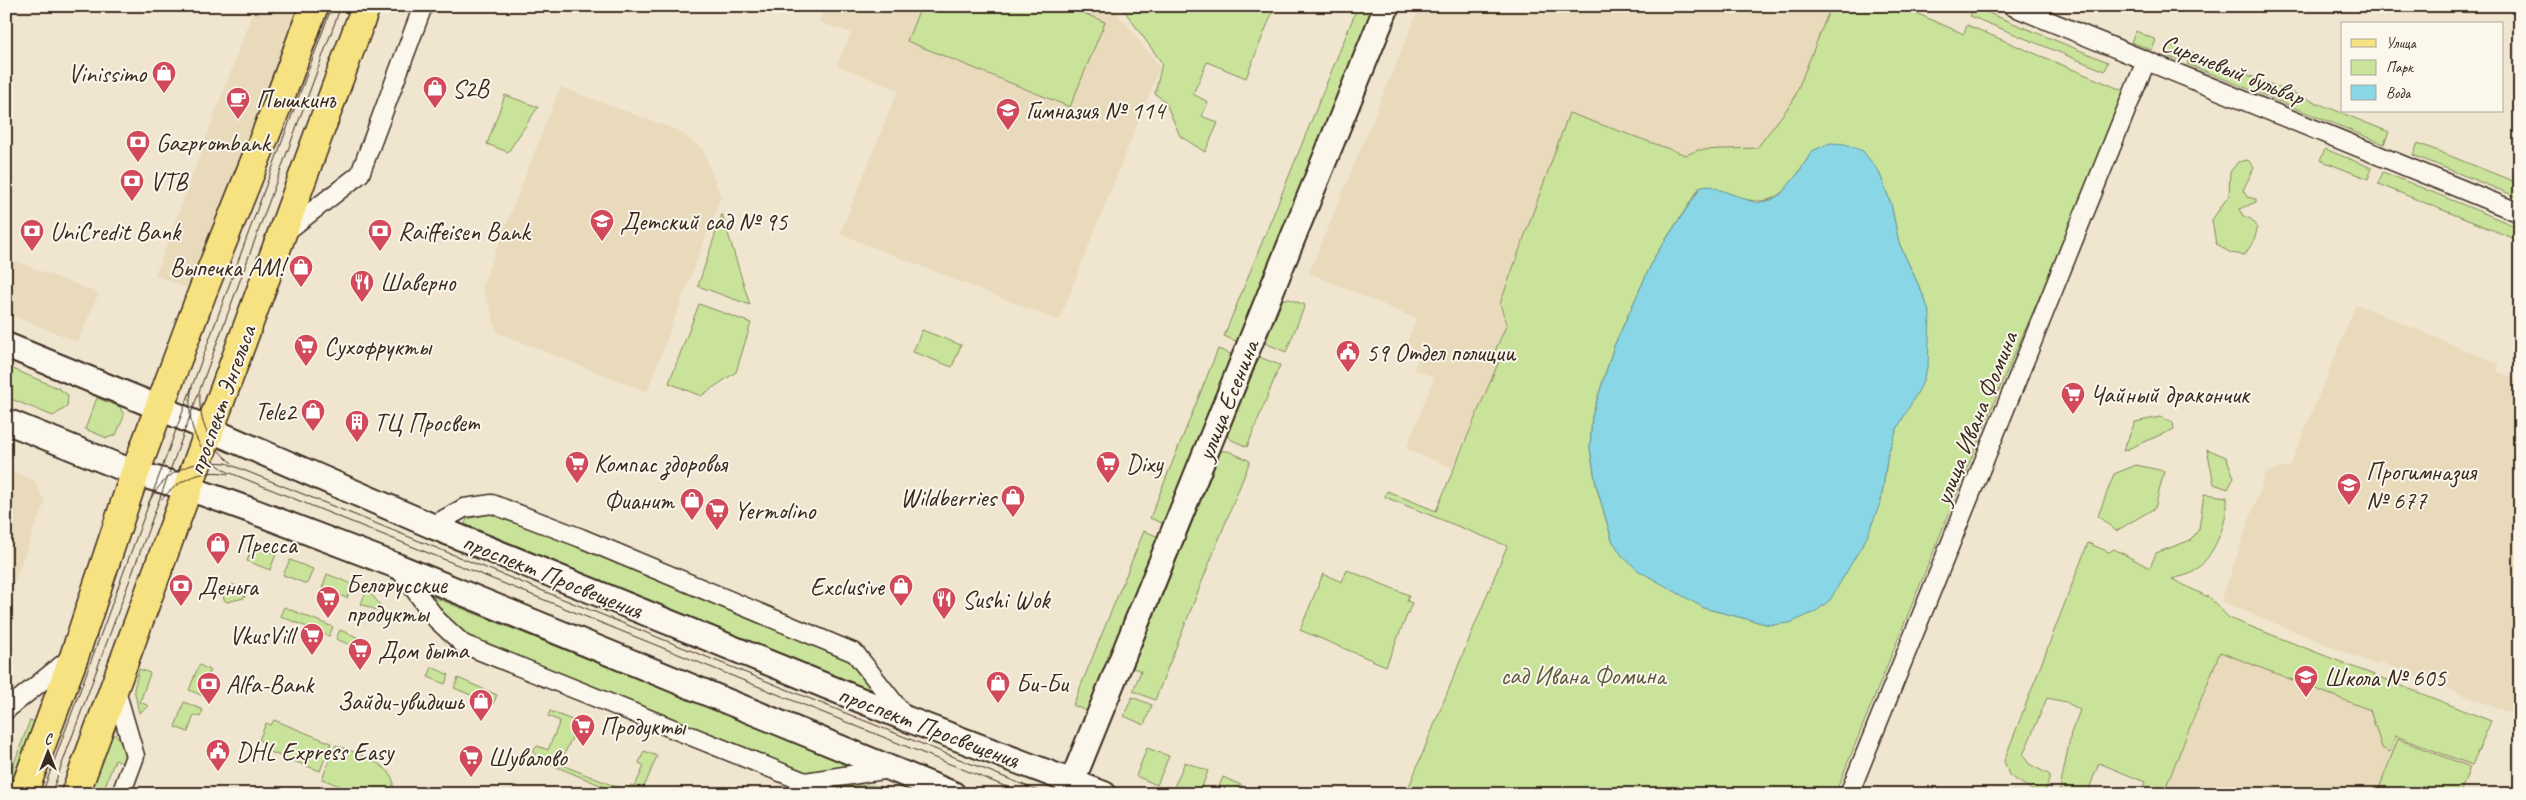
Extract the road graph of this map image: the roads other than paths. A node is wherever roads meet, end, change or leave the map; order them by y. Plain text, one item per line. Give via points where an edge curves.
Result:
1 (314, 6) edge
2 (366, 6) edge
3 (423, 6) edge
4 (1387, 6) edge
5 (2012, 6) edge
6 (2146, 61) junction
7 (2520, 213) edge
8 (281, 236) junction
9 (6, 345) edge
10 (160, 408) junction
11 (6, 421) edge
12 (210, 429) junction
13 (135, 473) junction
14 (188, 488) junction
15 (432, 526) junction
16 (397, 566) junction
17 (75, 654) junction
18 (115, 686) junction
19 (6, 710) edge
20 (907, 719) junction
21 (892, 768) junction
22 (1070, 787) edge
23 (24, 794) edge
24 (75, 794) edge
25 (121, 794) edge
26 (953, 794) edge
27 (1104, 794) edge
28 (1849, 794) edge

1 - 10 main road
2 - 8 main road, проспект Энгельса
3 - 8 street via 360,174
4 - 22 main road, улица Есенина
5 - 6 street, Сиреневый бульвар
6 - 7 street, Сиреневый бульвар
6 - 28 street, улица Ивана Фомина
8 - 12 main road, проспект Энгельса
9 - 10 main road, проспект Просвещения
10 - 12 main road, проспект Просвещения
10 - 13 main road
11 - 13 main road, проспект Просвещения
12 - 14 main road, проспект Энгельса
12 - 15 main road, проспект Просвещения
13 - 14 main road, проспект Просвещения
13 - 17 main road
14 - 16 main road, проспект Просвещения
14 - 18 main road, проспект Энгельса
15 - 20 main road, проспект Просвещения
15 - 20 street via 464,508 492,504 582,538 856,653
16 - 21 main road, проспект Просвещения
16 - 21 street via 437,620 463,644 805,782
17 - 19 street
17 - 23 main road
18 - 24 main road, проспект Энгельса
18 - 25 street via 135,756
20 - 22 main road, проспект Просвещения
21 - 26 main road, проспект Просвещения
22 - 27 main road, проспект Просвещения

